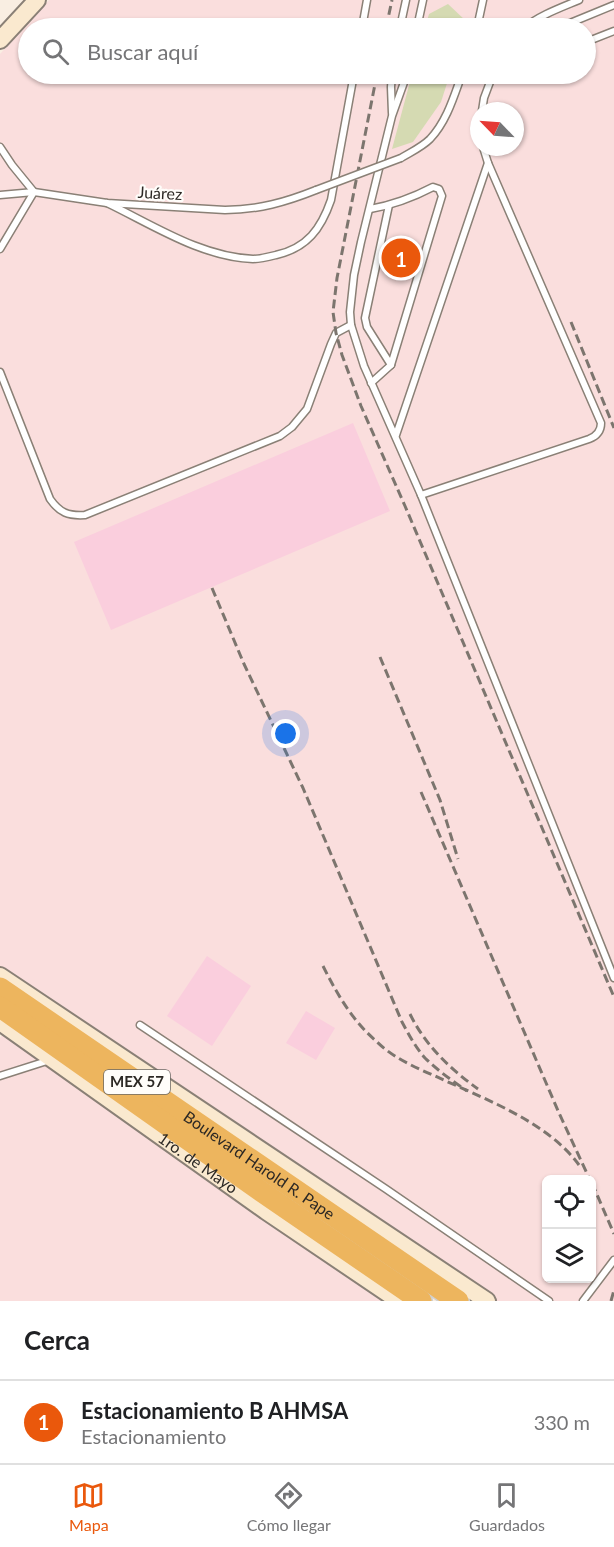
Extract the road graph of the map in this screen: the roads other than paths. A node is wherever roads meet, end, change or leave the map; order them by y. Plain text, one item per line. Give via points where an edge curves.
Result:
1 (37, 0) edge
2 (367, 0) edge
3 (406, 0) edge
4 (423, 0) edge
5 (483, 0) edge
6 (579, 0) edge
7 (614, 5) edge
8 (20, 18) edge
9 (364, 18) edge
10 (402, 18) edge
11 (419, 18) edge
12 (479, 18) edge
13 (539, 18) edge
14 (582, 18) edge
15 (18, 21) edge
16 (614, 31) edge
17 (596, 38) edge
18 (0, 40) edge
19 (352, 84) edge
20 (391, 84) edge
21 (404, 84) edge
22 (458, 84) edge
23 (489, 84) edge
24 (483, 102) edge
25 (392, 116) junction
26 (0, 147) edge
27 (486, 156) edge
28 (488, 163) junction
29 (34, 192) junction
30 (0, 195) edge
31 (107, 203) junction
32 (389, 206) junction
33 (370, 208) junction
34 (0, 249) edge
35 (351, 325) junction
36 (391, 365) junction
37 (0, 372) edge
38 (371, 383) junction
39 (396, 436) junction
40 (420, 495) junction
41 (0, 976) edge
42 (614, 978) edge
43 (0, 988) edge
44 (0, 1007) edge
45 (0, 1022) edge
46 (140, 1025) dead end
47 (53, 1059) junction
48 (0, 1076) edge
49 (614, 1260) edge
50 (399, 1301) edge
51 (420, 1301) edge
52 (458, 1301) edge
53 (487, 1301) edge
54 (549, 1301) edge
55 (583, 1301) edge

1 - 8 main road
2 - 9 lane
3 - 10 lane
4 - 11 lane
5 - 12 lane
6 - 13 lane
7 - 14 lane
15 - 18 main road
16 - 17 lane
19 - 31 lane via 331,200 311,237 288,252 255,259 227,256 186,242
20 - 25 lane
21 - 25 lane
22 - 31 lane, Juárez, bridge via 444,119 417,150 287,201 243,210
23 - 24 lane
25 - 33 lane
26 - 29 lane
27 - 28 lane
28 - 39 lane
28 - 40 lane via 601,426 590,439
29 - 30 lane, Juárez
29 - 31 lane, Juárez
29 - 34 lane
32 - 33 lane
32 - 36 lane via 365,318 366,327
32 - 36 lane via 433,187 442,196
33 - 35 lane via 354,275
35 - 37 lane via 336,333 307,409 280,436 85,515 65,513 50,499
35 - 38 lane
36 - 38 lane
38 - 39 lane
39 - 40 lane
40 - 42 lane
41 - 53 main road
43 - 52 highway, Boulevard Harold R. Pape / MEX 57
44 - 51 highway, Boulevard Harold R. Pape / MEX 57
45 - 47 main road, 1ro. de Mayo
46 - 54 lane
47 - 48 lane
47 - 50 main road, 1ro. de Mayo
49 - 55 lane

